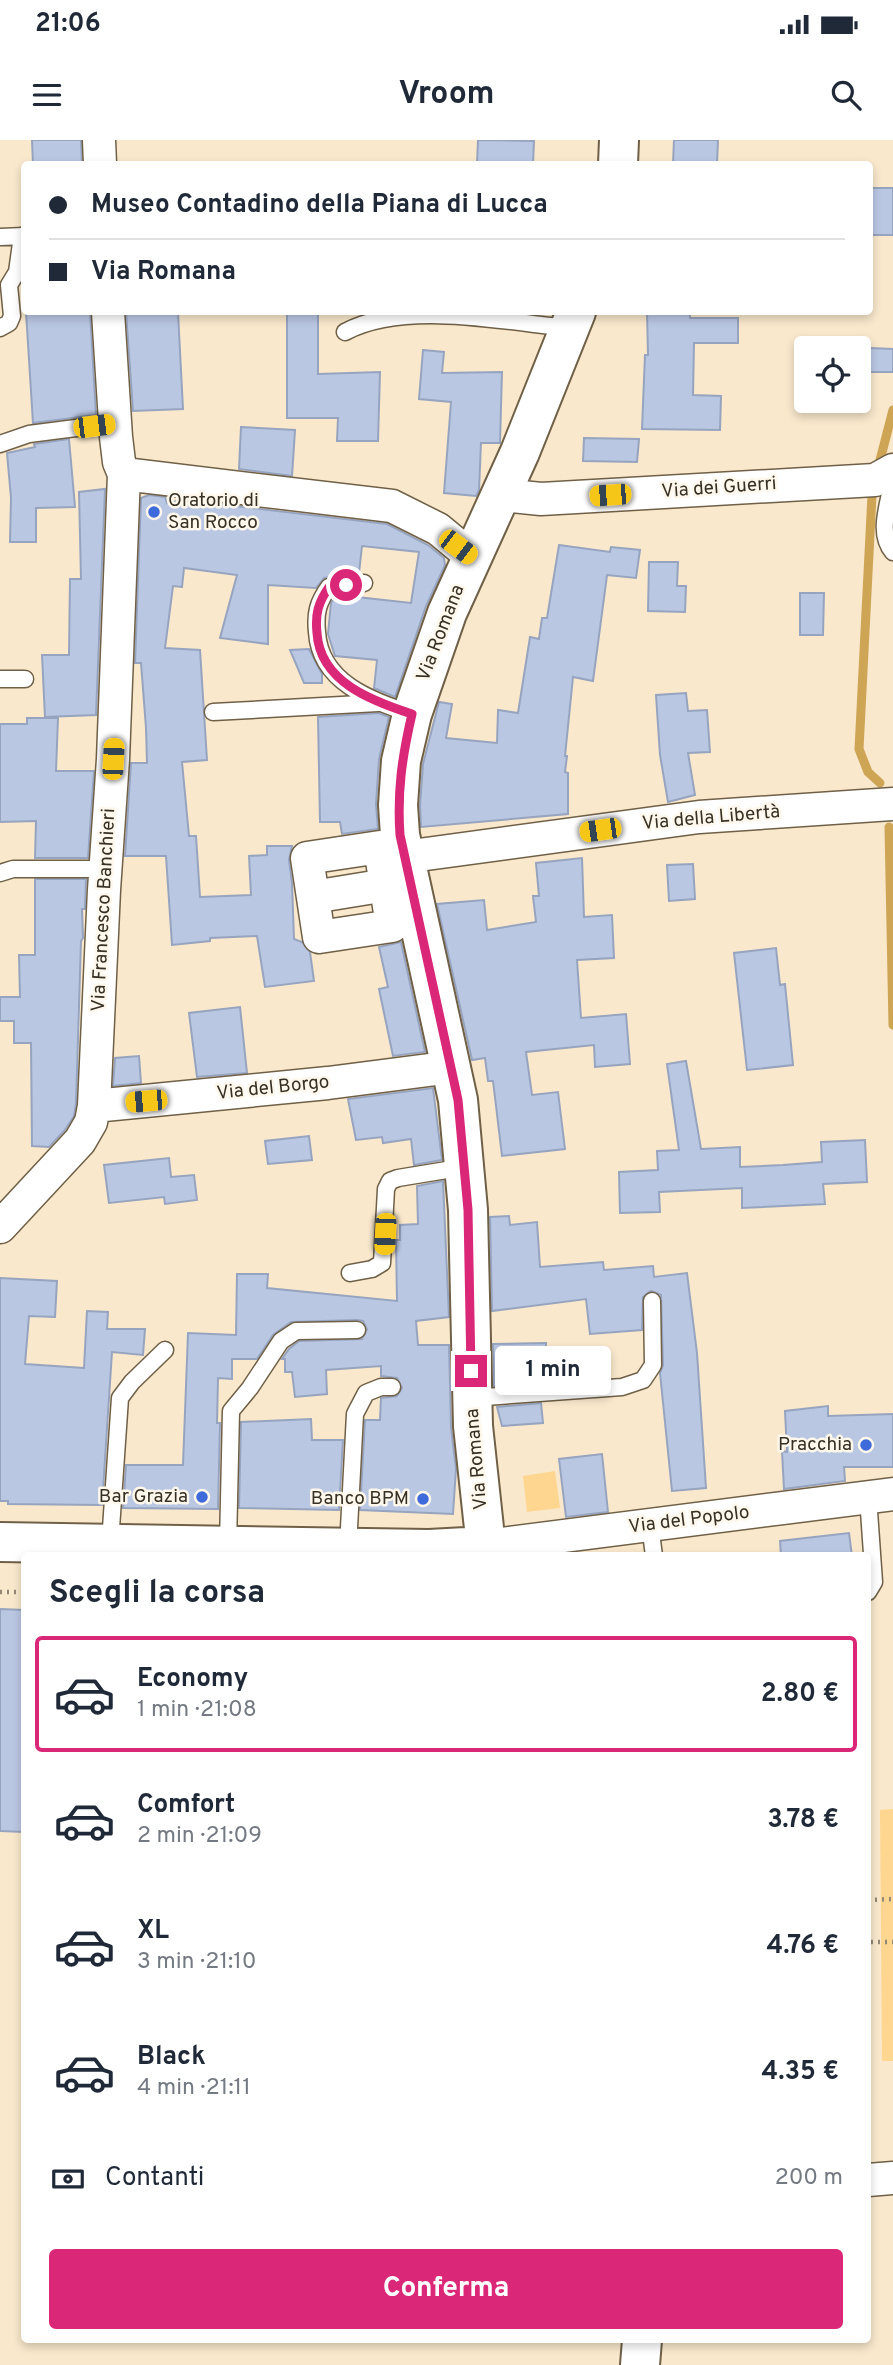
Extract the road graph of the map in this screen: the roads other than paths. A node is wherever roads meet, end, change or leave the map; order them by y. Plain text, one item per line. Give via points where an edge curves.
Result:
1 (99, 140) edge
2 (619, 140) edge
3 (100, 161) edge
4 (618, 161) edge
5 (21, 236) edge
6 (0, 237) edge
7 (21, 250) edge
8 (4, 286) edge
9 (107, 315) edge
10 (412, 315) edge
11 (451, 315) edge
12 (573, 320) edge
13 (0, 328) edge
14 (345, 332) dead end
15 (115, 423) junction
16 (0, 444) edge
17 (893, 470) edge
18 (124, 474) junction
19 (893, 478) edge
20 (501, 495) junction
21 (893, 552) edge
22 (472, 556) junction
23 (364, 583) dead end
24 (0, 679) edge
25 (25, 679) dead end
26 (395, 709) junction
27 (213, 712) dead end
28 (893, 804) edge
29 (106, 869) junction
30 (0, 873) edge
31 (400, 874) junction
32 (319, 896) dead end
33 (452, 1067) junction
34 (94, 1106) junction
35 (466, 1167) junction
36 (0, 1227) edge
37 (350, 1273) dead end
38 (652, 1301) dead end
39 (357, 1330) dead end
40 (165, 1350) dead end
41 (392, 1387) dead end
42 (471, 1398) junction
43 (881, 1495) edge
44 (650, 1525) junction
45 (0, 1542) edge
46 (110, 1544) junction
47 (228, 1545) junction
48 (348, 1547) junction
49 (486, 1551) edge
50 (653, 1552) edge
51 (871, 1587) edge
52 (893, 2178) edge
53 (871, 2180) edge
54 (642, 2343) edge
55 (640, 2365) edge

1 - 3 street
2 - 4 street
5 - 6 lane
7 - 8 lane via 18,272
8 - 13 lane via 12,316
9 - 15 street, Via Francesco Banchieri
10 - 14 lane via 382,317
11 - 12 lane
12 - 20 street, Via Romana
15 - 16 lane via 29,434
15 - 18 street, Via Francesco Banchieri
17 - 20 street, Via dei Guerri via 874,480 541,499
18 - 22 street via 392,506 438,529
18 - 29 street, Via Francesco Banchieri
19 - 21 lane via 885,538
20 - 22 street, Via Romana
22 - 26 street, Via Romana
23 - 26 lane via 329,587 316,615 317,642 335,676
24 - 25 lane
26 - 27 lane
26 - 31 street, Via Romana via 401,761
28 - 31 street, Via della Libertà via 699,817
29 - 30 lane via 13,869
29 - 34 street, Via Francesco Banchieri
31 - 32 street, Via della Libertà
31 - 33 street, Via Romana
33 - 34 street, Via del Borgo
33 - 35 street, Via Romana
34 - 36 street, Via Francesco Banchieri via 80,1141
35 - 37 lane via 390,1181 382,1263
35 - 42 street, Via Romana
38 - 42 lane via 653,1365 643,1380 622,1387
39 - 47 lane via 296,1331 281,1341 231,1411
40 - 46 lane via 120,1398
41 - 48 lane via 366,1393 355,1414
42 - 49 street, Via Romana
43 - 44 street, Via del Popolo
43 - 51 lane
44 - 49 street, Via del Popolo
44 - 50 lane
45 - 46 street
46 - 47 street
47 - 48 street
48 - 49 street
52 - 53 street
54 - 55 street

